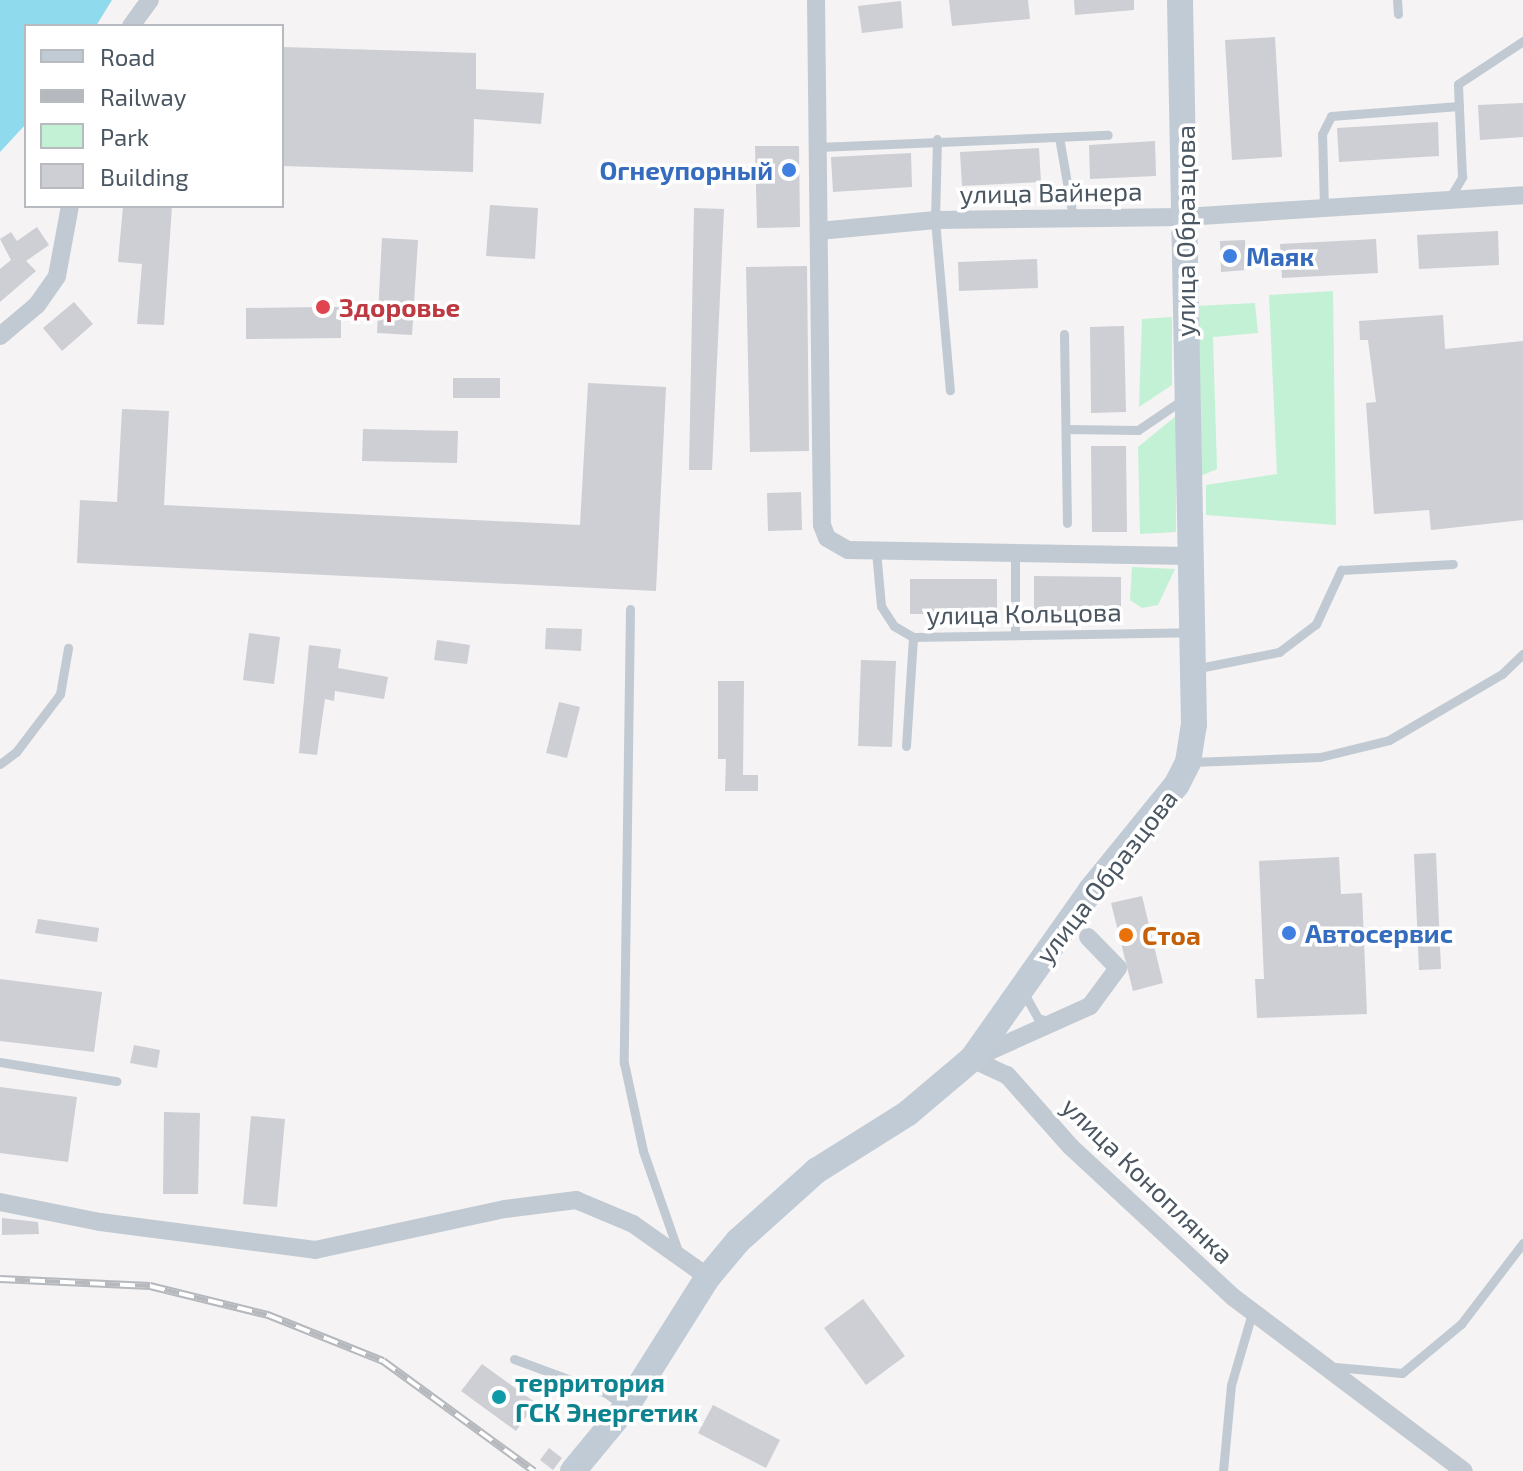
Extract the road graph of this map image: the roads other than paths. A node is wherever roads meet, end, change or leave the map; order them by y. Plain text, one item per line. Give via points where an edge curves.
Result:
1 (150, 0) edge
2 (816, 0) edge
3 (1180, 0) edge
4 (1397, 0) edge
5 (1398, 14) dead end
6 (132, 24) edge
7 (1523, 41) edge
8 (1459, 106) junction
9 (1108, 135) dead end
10 (1059, 137) junction
11 (937, 139) junction
12 (818, 147) junction
13 (1523, 195) edge
14 (1449, 199) junction
15 (70, 208) edge
16 (1324, 208) junction
17 (1073, 217) junction
18 (1185, 217) junction
19 (935, 220) junction
20 (819, 231) junction
21 (1064, 334) dead end
22 (0, 336) edge
23 (950, 390) dead end
24 (1186, 397) junction
25 (1066, 429) junction
26 (1067, 523) dead end
27 (876, 551) junction
28 (1015, 553) junction
29 (1188, 556) junction
30 (1453, 564) dead end
31 (630, 609) dead end
32 (1189, 632) junction
33 (1015, 635) junction
34 (913, 637) junction
35 (68, 648) dead end
36 (1523, 654) edge
37 (1191, 669) junction
38 (906, 746) dead end
39 (1188, 762) junction
40 (0, 764) edge
41 (1088, 937) dead end
42 (1028, 976) junction
43 (1055, 1023) junction
44 (972, 1059) junction
45 (0, 1062) edge
46 (116, 1081) dead end
47 (0, 1202) edge
48 (1523, 1243) edge
49 (680, 1257) junction
50 (708, 1277) junction
51 (1253, 1310) junction
52 (514, 1359) dead end
53 (1319, 1365) junction
54 (626, 1407) junction
55 (573, 1471) edge
56 (1223, 1471) edge
57 (1464, 1471) edge

1 - 6 street
2 - 12 street
3 - 18 main road, улица Образцова
4 - 5 lane
7 - 8 lane via 1458,84
8 - 14 lane via 1462,177
8 - 16 lane via 1331,116 1322,134
9 - 10 lane
10 - 11 lane
10 - 17 lane
11 - 12 lane
11 - 19 lane
12 - 20 street
13 - 14 street, улица Вайнера
14 - 16 street, улица Вайнера
15 - 22 street via 57,276 37,305
16 - 18 street, улица Вайнера
17 - 18 street, улица Вайнера
17 - 19 street, улица Вайнера
18 - 24 main road, улица Образцова
19 - 20 street, улица Вайнера
19 - 23 lane
20 - 27 street via 822,525 835,545
21 - 25 lane
24 - 25 lane via 1138,430
24 - 29 main road, улица Образцова
25 - 26 lane
27 - 28 street
27 - 34 lane, улица Кольцова via 881,606 894,626
28 - 29 street
28 - 33 lane
29 - 32 main road, улица Образцова
30 - 37 lane via 1341,570 1316,624 1279,652
31 - 49 lane via 624,1063 643,1151
32 - 33 lane, улица Кольцова
32 - 37 main road, улица Образцова
33 - 34 lane, улица Кольцова
34 - 38 lane
35 - 40 lane via 60,694 16,752
36 - 39 lane via 1502,674 1389,740 1320,757
37 - 39 main road, улица Образцова via 1194,724
39 - 42 main road, улица Образцова via 1177,784
41 - 43 street via 1118,968 1090,1006
42 - 43 lane via 1025,1000 1030,1009
42 - 44 main road, улица Образцова
43 - 44 street
44 - 50 main road, улица Образцова via 908,1113 816,1171 738,1241
44 - 51 street, улица Коноплянка via 1007,1075 1172,1246
45 - 46 lane
47 - 49 street via 251,1245 315,1250 414,1233 505,1209 576,1200 633,1224
48 - 53 lane via 1461,1324 1402,1373 1375,1375
49 - 50 street
50 - 54 main road, улица Образцова
51 - 53 street, улица Коноплянка
51 - 56 lane via 1231,1385
52 - 54 lane via 606,1393
53 - 57 street, улица Коноплянка
54 - 55 main road, улица Образцова

